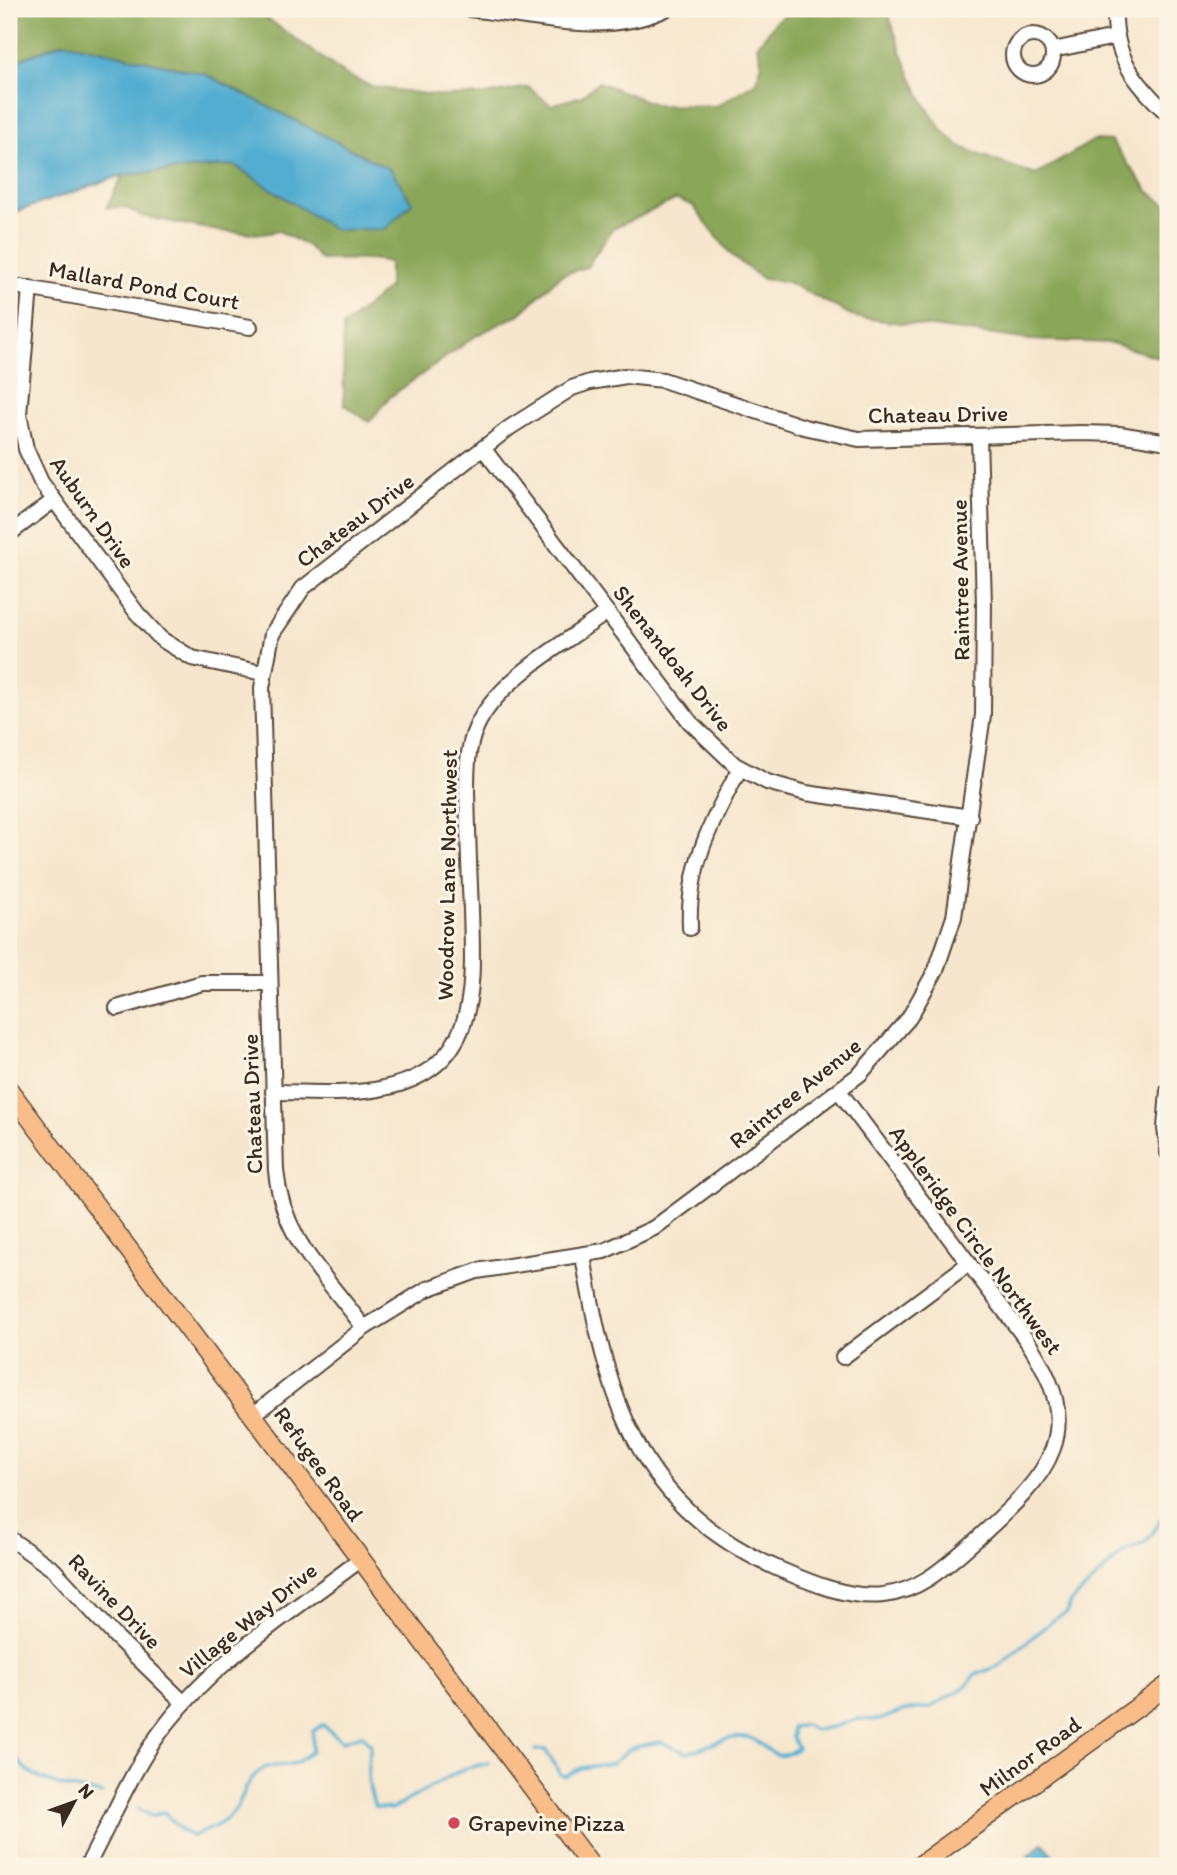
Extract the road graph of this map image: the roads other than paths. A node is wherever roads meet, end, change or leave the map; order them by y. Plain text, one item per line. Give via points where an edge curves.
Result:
1 (469, 9) edge
2 (666, 9) edge
3 (1115, 9) edge
4 (1115, 37) junction
5 (1053, 50) dead end
6 (1168, 114) edge
7 (9, 285) edge
8 (30, 288) junction
9 (250, 327) dead end
10 (979, 437) junction
11 (1168, 442) edge
12 (483, 448) junction
13 (53, 501) junction
14 (9, 534) edge
15 (607, 612) junction
16 (263, 673) junction
17 (740, 768) junction
18 (970, 817) junction
19 (690, 928) dead end
20 (270, 983) junction
21 (117, 1008) dead end
22 (9, 1090) edge
23 (273, 1091) junction
24 (839, 1091) junction
25 (1168, 1091) edge
26 (1168, 1153) edge
27 (583, 1256) junction
28 (968, 1264) junction
29 (364, 1328) junction
30 (844, 1357) dead end
31 (253, 1415) junction
32 (9, 1538) edge
33 (360, 1560) junction
34 (1168, 1685) edge
35 (184, 1703) junction
36 (87, 1866) edge
37 (591, 1866) edge
38 (919, 1866) edge

1 - 2 street via 603,24
3 - 4 street
4 - 5 street
4 - 6 street via 1130,74
7 - 8 street, Mallard Pond Court
8 - 9 street, Mallard Pond Court
8 - 13 street, Auburn Drive via 19,414 33,466
10 - 11 street, Chateau Drive via 1119,434
10 - 12 street, Chateau Drive via 896,440 840,436 663,380 626,376 572,388
10 - 18 street, Raintree Avenue via 985,678
12 - 15 street, Shenandoah Drive
12 - 16 street, Chateau Drive via 303,588 272,634
13 - 14 street
13 - 16 street, Auburn Drive via 161,639 192,658
15 - 17 street, Shenandoah Drive via 690,722
15 - 23 street, Woodrow Lane Northwest via 506,687 475,729 467,792 473,982 459,1035 435,1064 395,1086 368,1091
16 - 20 street, Chateau Drive
17 - 18 street, Shenandoah Drive via 767,782 806,793
17 - 19 street via 696,859
18 - 24 street, Raintree Avenue via 954,917 936,970 886,1047
20 - 21 street via 202,983
20 - 23 street, Chateau Drive
22 - 31 main road, Refugee Road
23 - 29 street, Chateau Drive via 278,1190 285,1217 304,1252
24 - 27 street, Raintree Avenue via 654,1228 621,1245
24 - 28 street, Appleridge Circle Northwest
25 - 26 street
27 - 28 street, Appleridge Circle Northwest via 615,1398 663,1485 702,1523 747,1553 831,1588 869,1596 903,1591 949,1563 1030,1488 1056,1441 1057,1404 1045,1369
27 - 29 street, Raintree Avenue via 459,1276 411,1297
28 - 30 street
29 - 31 street, Raintree Avenue
31 - 33 main road, Refugee Road
32 - 35 street, Ravine Drive via 54,1570
33 - 35 street, Village Way Drive via 227,1661
33 - 37 main road, Refugee Road
34 - 38 main road, Milnor Road
35 - 36 street, Village Way Drive via 138,1768

